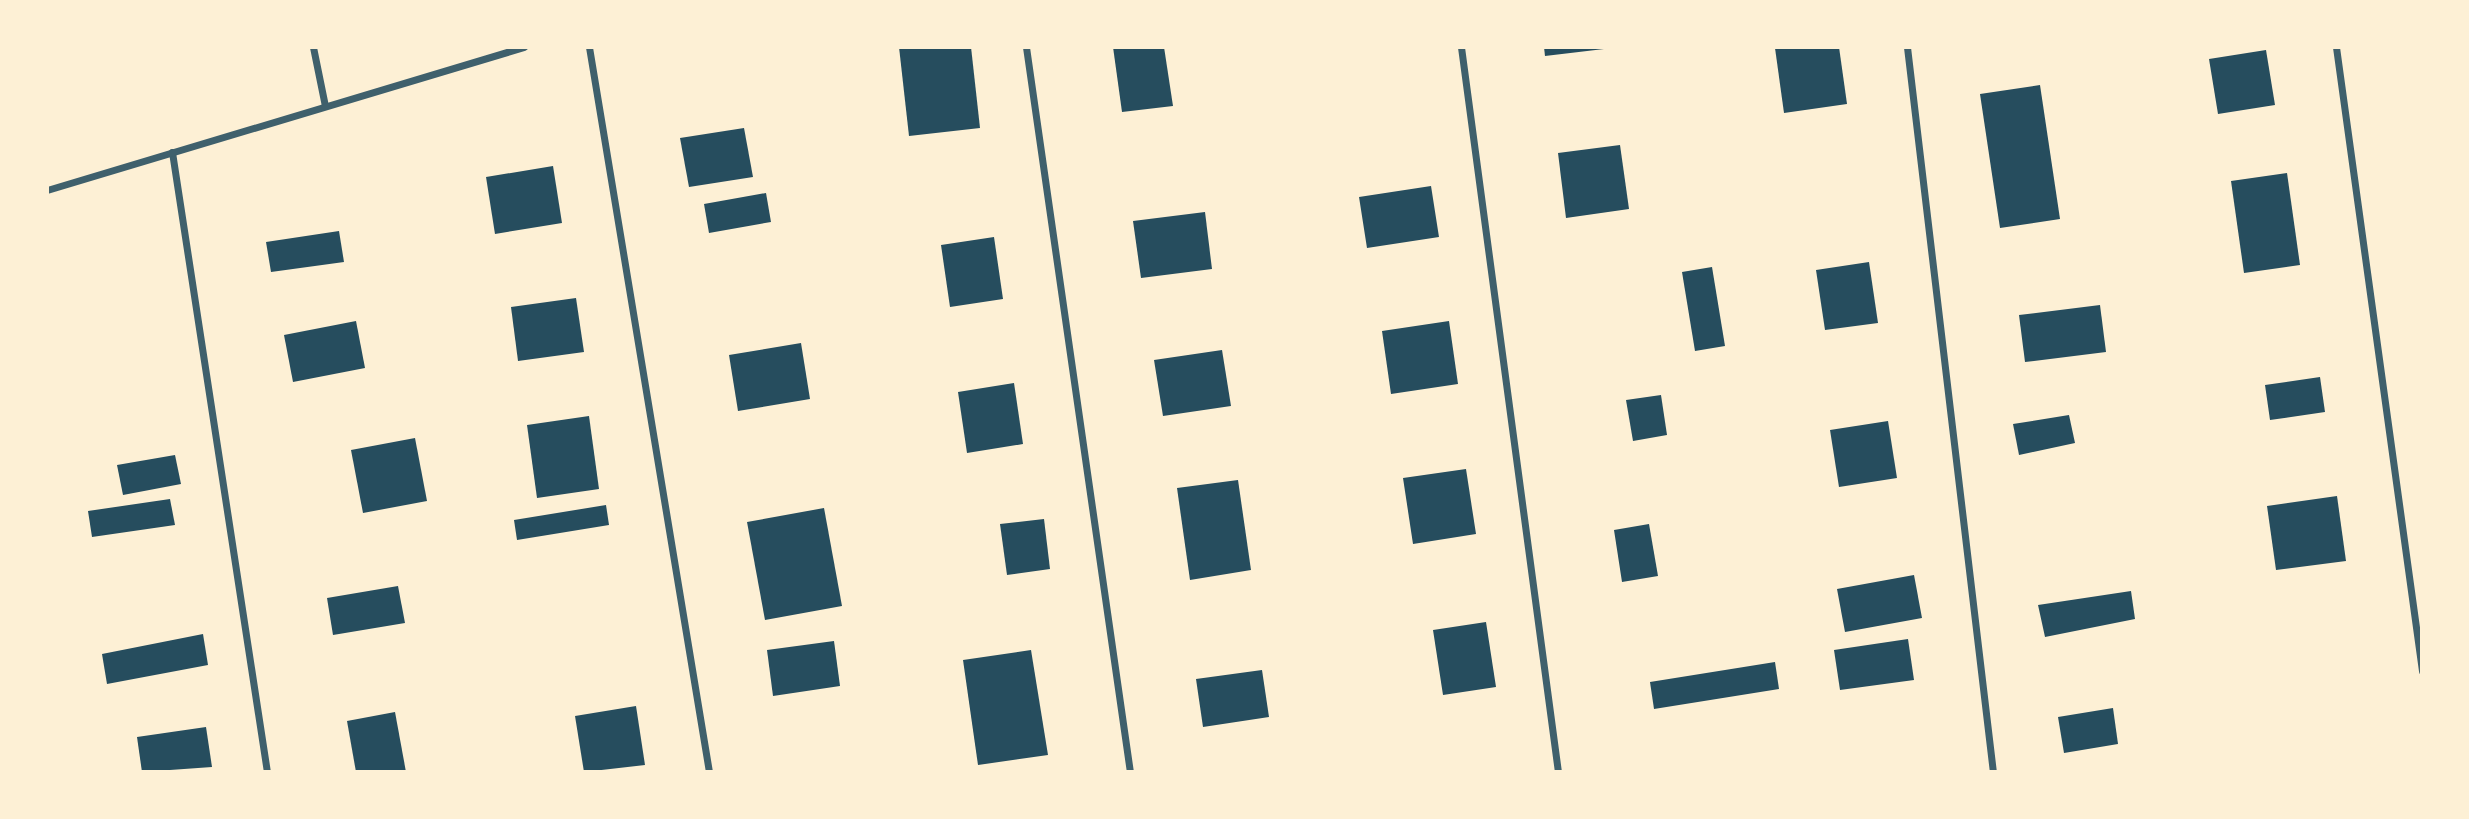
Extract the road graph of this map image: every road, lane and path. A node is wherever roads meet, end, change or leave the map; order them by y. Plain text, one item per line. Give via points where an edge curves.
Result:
1 (313, 47) edge
2 (524, 47) edge
3 (589, 47) edge
4 (1026, 47) edge
5 (1461, 47) edge
6 (1908, 47) edge
7 (2336, 47) edge
8 (325, 106) junction
9 (173, 152) junction
10 (47, 190) edge
11 (2422, 671) edge
12 (267, 772) edge
13 (709, 772) edge
14 (1130, 772) edge
15 (1558, 772) edge
16 (1993, 772) edge

1 - 8 street
2 - 8 street
3 - 13 street
4 - 14 street
5 - 15 street
6 - 16 street
7 - 11 street
8 - 9 street
9 - 10 street
9 - 12 street

